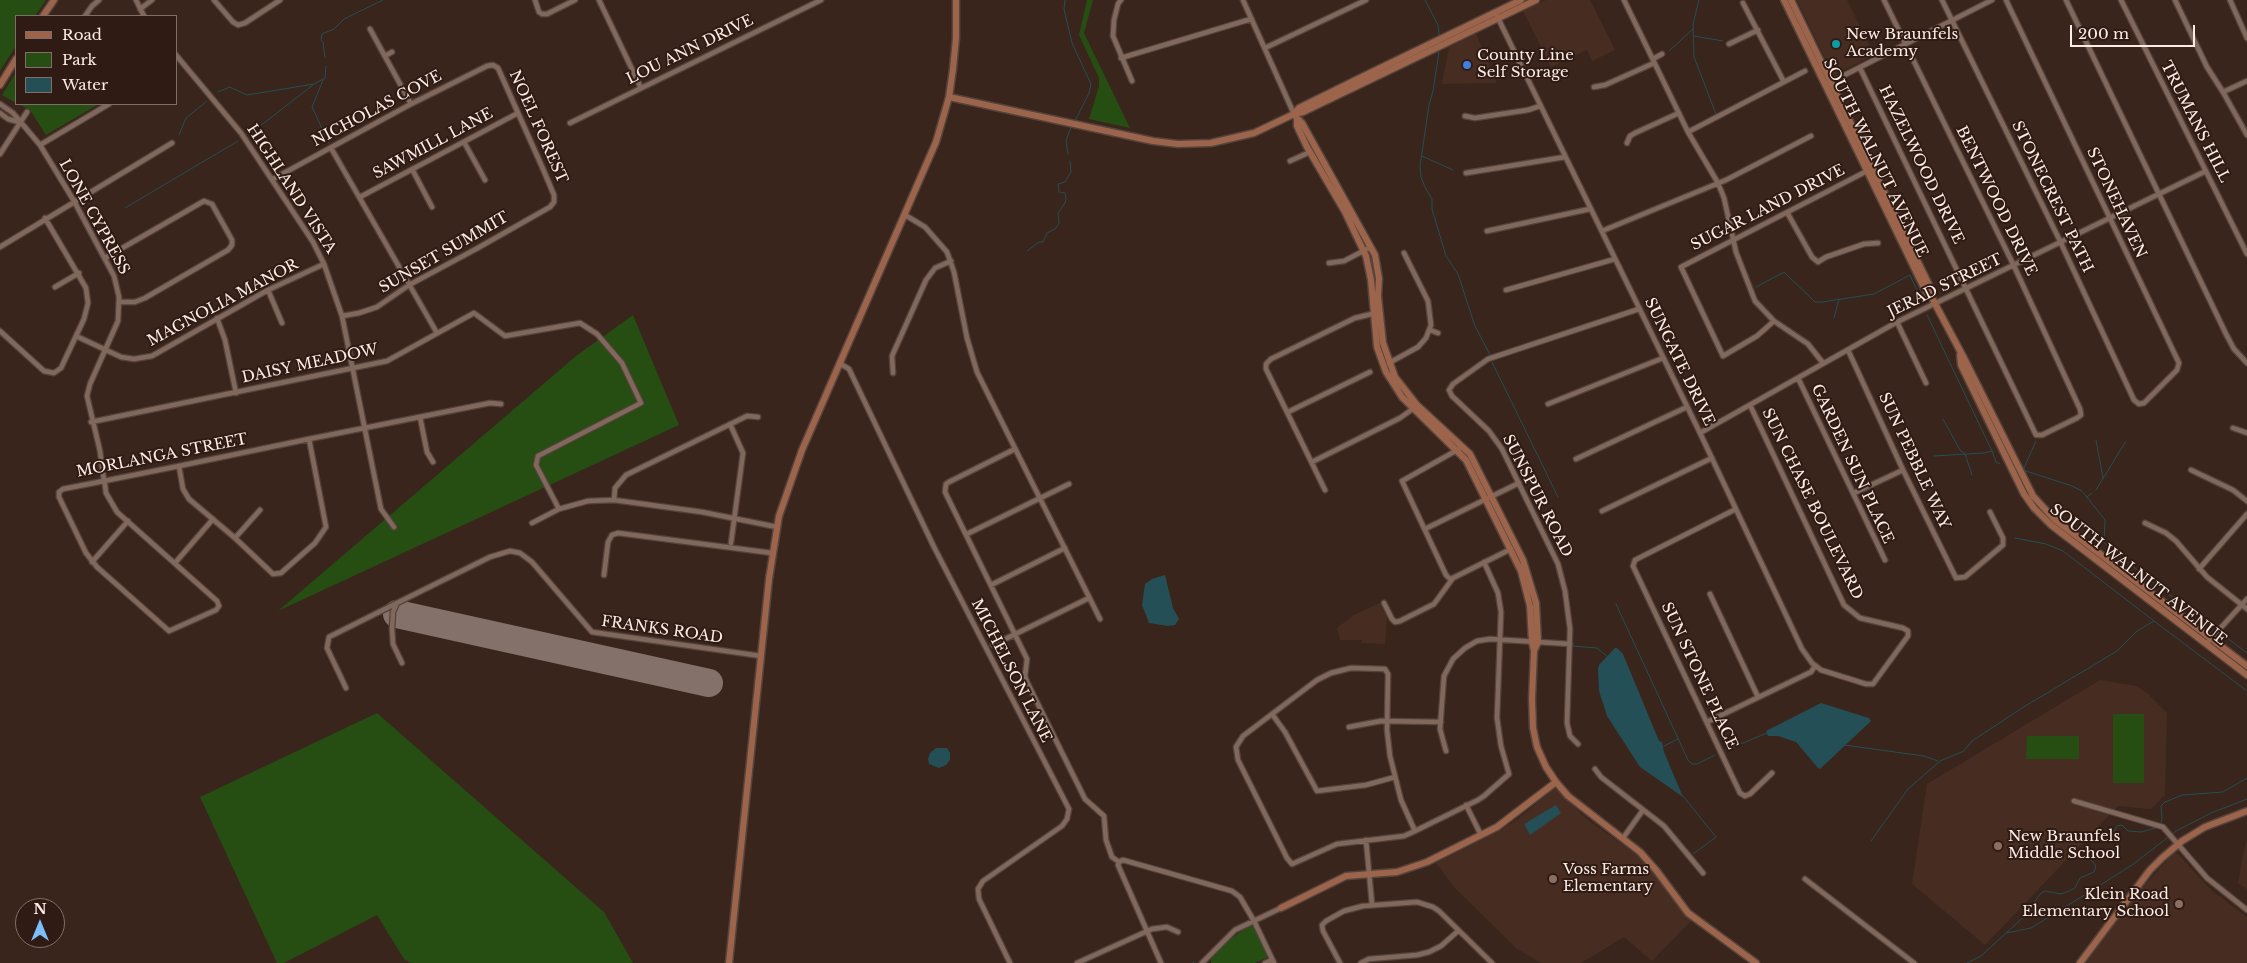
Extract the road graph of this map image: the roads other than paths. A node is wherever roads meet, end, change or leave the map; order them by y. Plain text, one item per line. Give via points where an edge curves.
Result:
1 (54, 0) edge
2 (99, 0) edge
3 (136, 0) edge
4 (152, 0) edge
5 (214, 0) edge
6 (280, 0) edge
7 (535, 0) edge
8 (575, 0) edge
9 (599, 0) edge
10 (821, 0) edge
11 (956, 0) edge
12 (1121, 0) edge
13 (1242, 0) edge
14 (1366, 0) edge
15 (1522, 0) edge
16 (1536, 0) edge
17 (1624, 0) edge
18 (1784, 0) edge
19 (1791, 0) edge
20 (1884, 0) edge
21 (1942, 0) edge
22 (1992, 0) edge
23 (2006, 0) edge
24 (2066, 0) edge
25 (2121, 0) edge
26 (2175, 0) edge
27 (2230, 0) edge
28 (1743, 3) dead end
29 (140, 9) junction
30 (44, 15) edge
31 (86, 15) edge
32 (143, 15) edge
33 (1496, 15) junction
34 (1251, 19) junction
35 (1953, 20) junction
36 (370, 29) dead end
37 (1758, 30) junction
38 (2246, 30) edge
39 (2247, 38) edge
40 (1729, 44) dead end
41 (1906, 44) junction
42 (1265, 48) junction
43 (392, 52) dead end
44 (1662, 54) dead end
45 (385, 56) junction
46 (178, 57) edge
47 (1121, 58) junction
48 (15, 61) edge
49 (1654, 61) junction
50 (493, 65) joint
51 (1860, 68) junction
52 (1805, 71) dead end
53 (1132, 81) dead end
54 (2247, 81) edge
55 (1784, 82) junction
56 (1828, 83) junction
57 (0, 85) edge
58 (1594, 86) dead end
59 (641, 88) junction
60 (2223, 92) junction
61 (949, 96) junction
62 (0, 104) edge
63 (411, 104) junction
64 (107, 105) edge
65 (1540, 106) junction
66 (27, 112) dead end
67 (1679, 112) junction
68 (518, 113) junction
69 (0, 114) edge
70 (1465, 116) dead end
71 (1296, 117) junction
72 (20, 122) junction
73 (570, 123) dead end
74 (1688, 132) junction
75 (2247, 135) edge
76 (1811, 136) dead end
77 (464, 142) junction
78 (1627, 143) dead end
79 (172, 144) dead end
80 (40, 145) junction
81 (330, 148) junction
82 (1310, 152) junction
83 (0, 154) edge
84 (1564, 156) junction
85 (1290, 161) dead end
86 (412, 169) junction
87 (1867, 171) junction
88 (2206, 171) junction
89 (1466, 173) dead end
90 (273, 179) junction
91 (485, 180) dead end
92 (1718, 182) junction
93 (2158, 194) junction
94 (360, 197) junction
95 (74, 201) junction
96 (554, 202) joint
97 (432, 207) dead end
98 (1590, 209) junction
99 (1788, 214) junction
100 (905, 215) junction
101 (45, 218) junction
102 (2109, 218) junction
103 (1488, 231) dead end
104 (1602, 231) junction
105 (2060, 241) junction
106 (1734, 242) junction
107 (1878, 243) dead end
108 (0, 247) edge
109 (1367, 249) junction
110 (1404, 254) dead end
111 (2247, 254) edge
112 (105, 258) junction
113 (1615, 259) junction
114 (951, 261) junction
115 (1329, 262) dead end
116 (324, 264) junction
117 (2014, 266) junction
118 (79, 272) junction
119 (409, 285) junction
120 (55, 287) dead end
121 (1967, 289) junction
122 (268, 290) junction
123 (1506, 290) dead end
124 (1934, 301) junction
125 (119, 302) junction
126 (1639, 309) junction
127 (1377, 312) junction
128 (342, 316) junction
129 (217, 318) junction
130 (1774, 320) junction
131 (1897, 322) junction
132 (282, 323) dead end
133 (1430, 330) junction
134 (0, 331) edge
135 (437, 333) junction
136 (1438, 333) dead end
137 (76, 336) junction
138 (1848, 350) junction
139 (106, 351) junction
140 (1663, 358) junction
141 (839, 363) junction
142 (1823, 363) junction
143 (2247, 363) edge
144 (1386, 364) junction
145 (353, 368) junction
146 (1370, 372) dead end
147 (893, 373) dead end
148 (1798, 378) junction
149 (1926, 383) dead end
150 (236, 392) junction
151 (501, 404) dead end
152 (1548, 404) dead end
153 (2139, 404) joint
154 (1750, 405) junction
155 (1415, 407) junction
156 (1687, 407) junction
157 (1288, 412) junction
158 (420, 417) junction
159 (758, 417) dead end
160 (91, 422) junction
161 (730, 424) junction
162 (364, 428) junction
163 (2233, 428) dead end
164 (1700, 433) junction
165 (2247, 433) edge
166 (2038, 436) joint
167 (309, 439) junction
168 (1460, 448) junction
169 (1015, 449) junction
170 (1712, 458) junction
171 (1576, 459) dead end
172 (433, 462) dead end
173 (1312, 462) junction
174 (179, 466) junction
175 (1903, 470) junction
176 (2190, 470) dead end
177 (104, 481) junction
178 (1519, 483) junction
179 (1069, 484) dead end
180 (1325, 490) dead end
181 (1854, 493) junction
182 (1489, 498) junction
183 (1040, 499) junction
184 (614, 500) junction
185 (2247, 501) edge
186 (559, 509) junction
187 (1736, 509) junction
188 (260, 510) dead end
189 (1602, 511) dead end
190 (1990, 512) dead end
191 (2247, 514) edge
192 (734, 518) junction
193 (213, 519) junction
194 (128, 522) junction
195 (532, 523) dead end
196 (2145, 523) dead end
197 (394, 527) dead end
198 (777, 527) junction
199 (1425, 529) junction
200 (967, 534) junction
201 (235, 538) junction
202 (731, 543) dead end
203 (1514, 547) junction
204 (1065, 548) junction
205 (772, 553) junction
206 (1885, 560) dead end
207 (92, 562) junction
208 (1484, 562) junction
209 (175, 563) junction
210 (2199, 569) junction
211 (604, 575) dead end
212 (1451, 580) junction
213 (991, 585) junction
214 (1710, 594) dead end
215 (1089, 598) junction
216 (2247, 599) edge
217 (397, 603) junction
218 (1384, 603) dead end
219 (2242, 605) junction
220 (2247, 609) edge
221 (1100, 619) dead end
222 (1015, 634) junction
223 (2210, 639) junction
224 (1500, 640) junction
225 (1535, 642) junction
226 (1570, 644) junction
227 (992, 645) dead end
228 (761, 656) junction
229 (402, 662) dead end
230 (1815, 666) junction
231 (2247, 666) edge
232 (2247, 675) edge
233 (346, 688) dead end
234 (1758, 697) junction
235 (1272, 714) junction
236 (1387, 721) junction
237 (1441, 722) junction
238 (1707, 722) junction
239 (1349, 727) dead end
240 (1578, 744) dead end
241 (1446, 751) dead end
242 (1595, 769) dead end
243 (1772, 773) dead end
244 (1395, 777) junction
245 (1556, 782) junction
246 (2074, 801) dead end
247 (1466, 805) junction
248 (1643, 810) junction
249 (2247, 811) edge
250 (1415, 831) junction
251 (1482, 835) junction
252 (1623, 838) junction
253 (1366, 840) junction
254 (2178, 844) junction
255 (1119, 862) junction
256 (1703, 873) dead end
257 (1368, 874) junction
258 (1805, 879) dead end
259 (1372, 904) junction
260 (1280, 908) joint
261 (2247, 910) edge
262 (1254, 921) junction
263 (1147, 931) junction
264 (1458, 931) junction
265 (1178, 932) dead end
266 (1401, 957) junction
267 (1273, 961) edge
268 (1205, 962) edge
269 (729, 963) edge
270 (1010, 963) edge
271 (1077, 963) edge
272 (1161, 963) edge
273 (1264, 963) edge
274 (1340, 963) edge
275 (1361, 963) edge
276 (1402, 963) edge
277 (1492, 963) edge
278 (1756, 963) edge
279 (1914, 963) edge
280 (2080, 963) edge

1 - 30 street
2 - 31 street
3 - 29 street
4 - 29 street
5 - 6 street via 238,25 245,24
7 - 8 street via 542,14
9 - 59 street
10 - 59 street, LOU ANN DRIVE
11 - 61 street via 955,54
12 - 47 street via 1112,31
13 - 34 street
14 - 42 street
15 - 33 street
16 - 33 street
17 - 49 street
18 - 56 street, SOUTH WALNUT AVENUE
19 - 56 street, SOUTH WALNUT AVENUE
20 - 41 street, BENTWOOD DRIVE
21 - 35 street, STONECREST PATH
22 - 35 street
23 - 102 street, STONEHAVEN
24 - 93 street
25 - 88 street, TRUMANS HILL
26 - 60 street via 2206,66
27 - 38 street
28 - 37 street
29 - 32 street
33 - 65 street, SUNGATE DRIVE
33 - 71 street
34 - 42 street
34 - 47 street
35 - 41 street
35 - 105 street, STONECREST PATH
36 - 45 street
37 - 40 street
37 - 55 street
38 - 39 street
41 - 51 street
41 - 117 street, BENTWOOD DRIVE
42 - 71 street
43 - 45 street
44 - 49 street
45 - 63 street
46 - 90 street, HIGHLAND VISTA via 231,120
47 - 53 street
48 - 57 street
49 - 58 street via 1605,85
49 - 67 street
50 - 63 street, NICHOLAS COVE
50 - 68 street, NOEL FOREST via 498,68
51 - 56 street
51 - 121 street, HAZELWOOD DRIVE
52 - 55 street
54 - 60 street
55 - 74 street
56 - 87 street, SOUTH WALNUT AVENUE
56 - 124 street, SOUTH WALNUT AVENUE via 1932,291
59 - 73 street, LOU ANN DRIVE
60 - 75 street
61 - 71 street via 1153,142 1199,144 1224,140
61 - 100 street via 930,157
62 - 72 street, LONE CYPRESS via 13,112
63 - 81 street, NICHOLAS COVE
64 - 80 street
65 - 70 street via 1475,118
65 - 84 street, SUNGATE DRIVE
66 - 72 street
67 - 74 street
67 - 78 street via 1635,133
68 - 77 street, SAWMILL LANE
68 - 96 street, NOEL FOREST via 554,195
69 - 72 street, LONE CYPRESS
71 - 82 street
71 - 109 street via 1350,209
72 - 80 street, LONE CYPRESS
72 - 83 street
74 - 92 street
76 - 92 street
77 - 86 street, SAWMILL LANE
77 - 91 street
79 - 95 street
80 - 95 street, LONE CYPRESS
81 - 90 street, NICHOLAS COVE
81 - 94 street
82 - 85 street
82 - 109 street
84 - 89 street
84 - 98 street, SUNGATE DRIVE
86 - 94 street, SAWMILL LANE
86 - 97 street
87 - 99 street, SUGAR LAND DRIVE
87 - 124 street, SOUTH WALNUT AVENUE via 1927,294
88 - 93 street, JERAD STREET
88 - 111 street, TRUMANS HILL
90 - 116 street, HIGHLAND VISTA
92 - 104 street
92 - 106 street
93 - 102 street, JERAD STREET
93 - 143 street via 2229,340
94 - 119 street
95 - 101 street
95 - 112 street, LONE CYPRESS
96 - 119 street, SUNSET SUMMIT
98 - 103 street
98 - 104 street, SUNGATE DRIVE
99 - 106 street, SUGAR LAND DRIVE
99 - 107 street via 1818,262 1864,244
100 - 114 street via 925,227
100 - 141 street
101 - 108 street
101 - 118 street
102 - 105 street, JERAD STREET
102 - 153 street, STONEHAVEN via 2179,366 2145,402
104 - 113 street, SUNGATE DRIVE
105 - 117 street, JERAD STREET
105 - 153 street, STONECREST PATH via 2134,400
106 - 130 street via 1755,301
106 - 130 street, SUGAR LAND DRIVE via 1681,267 1723,356 1761,333
109 - 115 street via 1339,263
109 - 127 street via 1375,255 1378,270
110 - 133 street via 1428,301
112 - 125 street, LONE CYPRESS via 114,276
112 - 125 street via 207,201 212,204 231,238 232,245 228,250 145,298
113 - 123 street
113 - 126 street, SUNGATE DRIVE
114 - 147 street via 935,268 926,280 892,356
114 - 169 street via 977,372
116 - 122 street, MAGNOLIA MANOR
116 - 128 street, HIGHLAND VISTA
117 - 121 street, JERAD STREET
117 - 166 street, BENTWOOD DRIVE via 2081,415
118 - 120 street
118 - 137 street via 88,303
119 - 128 street, SUNSET SUMMIT via 377,307
119 - 135 street
121 - 124 street, JERAD STREET
121 - 166 street, HAZELWOOD DRIVE
122 - 129 street, MAGNOLIA MANOR
122 - 132 street
124 - 131 street, JERAD STREET
124 - 223 street, SOUTH WALNUT AVENUE via 1960,351 1961,365 2024,494 2034,508 2051,525
125 - 139 street, LONE CYPRESS via 118,321
126 - 140 street, SUNGATE DRIVE
126 - 178 street, SUNSPUR ROAD via 1495,357 1479,364 1451,386 1449,392 1494,436
127 - 144 street
127 - 157 street via 1354,318 1266,364
128 - 145 street, HIGHLAND VISTA
129 - 139 street, MAGNOLIA MANOR via 152,356 128,358
129 - 150 street via 226,340
130 - 142 street via 1808,344
131 - 138 street, JERAD STREET
131 - 149 street
133 - 136 street
133 - 144 street via 1418,346
134 - 137 street via 44,371 54,374 61,368
135 - 145 street, DAISY MEADOW via 387,361
135 - 186 street, DAISY MEADOW via 474,312 505,336 576,323 589,327 622,363 641,403 538,456 536,465
137 - 139 street, MAGNOLIA MANOR
138 - 142 street, JERAD STREET
138 - 175 street, SUN PEBBLE WAY
139 - 160 street, LONE CYPRESS via 88,390
140 - 152 street
140 - 156 street, SUNGATE DRIVE
141 - 198 street via 794,469
141 - 270 street, MICHELSON LANE via 849,368 934,548 1067,805 1066,822 983,881 978,889 979,899
142 - 148 street, JERAD STREET
144 - 155 street
145 - 150 street, DAISY MEADOW
145 - 162 street, HIGHLAND VISTA
146 - 157 street
148 - 154 street, JERAD STREET
148 - 181 street, GARDEN SUN PLACE
150 - 160 street, DAISY MEADOW
151 - 158 street, MORLANGA STREET via 490,403
154 - 164 street, JERAD STREET
154 - 230 street, SUN CHASE BOULEVARD via 1844,605 1864,620 1908,631 1908,636 1873,684 1825,672
155 - 168 street
155 - 173 street via 1400,418
156 - 164 street, SUNGATE DRIVE
156 - 171 street
157 - 173 street
158 - 162 street, MORLANGA STREET
158 - 172 street via 427,452
159 - 161 street via 747,416
160 - 177 street, LONE CYPRESS via 100,451
161 - 184 street via 626,475 615,488
161 - 192 street via 743,453
162 - 167 street, MORLANGA STREET
162 - 197 street, HIGHLAND VISTA via 381,509
163 - 165 street
164 - 170 street, SUNGATE DRIVE
167 - 174 street, MORLANGA STREET
167 - 201 street via 326,527 315,543 281,573 273,574
168 - 182 street via 1479,469
168 - 199 street via 1402,481
169 - 183 street
169 - 200 street via 944,486
170 - 187 street, SUNGATE DRIVE
170 - 189 street
173 - 180 street
174 - 177 street, MORLANGA STREET
174 - 193 street via 186,494
175 - 181 street
175 - 190 street, SUN PEBBLE WAY via 1955,576 1960,579 2003,545 2003,538
176 - 185 street via 2229,488
177 - 194 street, LONE CYPRESS via 110,502
177 - 207 street, MORLANGA STREET via 59,492 81,545
178 - 182 street
178 - 226 street, SUNSPUR ROAD via 1553,552 1562,578
179 - 183 street
181 - 206 street, GARDEN SUN PLACE
182 - 199 street
182 - 203 street
183 - 200 street
183 - 204 street
184 - 186 street via 588,500
184 - 192 street
186 - 195 street
187 - 230 street, SUNGATE DRIVE via 1802,649
187 - 238 street, SUN STONE PLACE via 1635,560 1633,564
188 - 201 street
191 - 210 street
192 - 198 street
192 - 202 street
193 - 201 street
193 - 209 street
194 - 207 street
194 - 209 street, LONE CYPRESS
196 - 210 street via 2176,541
198 - 205 street
199 - 212 street
200 - 213 street
203 - 208 street
203 - 225 street via 1534,593 1537,613
204 - 213 street
204 - 215 street
205 - 211 street via 618,533 608,542
205 - 228 street
207 - 209 street, LONE CYPRESS via 169,631 219,606
208 - 212 street
208 - 224 street via 1500,603
210 - 219 street
212 - 218 street via 1434,604 1395,622
213 - 222 street
214 - 234 street
215 - 221 street
215 - 222 street
216 - 219 street
217 - 228 street, FRANKS ROAD via 500,553 514,552 532,562 592,632
217 - 229 street via 393,612 393,637
217 - 233 street, FRANKS ROAD via 329,637 326,648
219 - 220 street
219 - 223 street
222 - 227 street
222 - 255 street via 1027,659 1024,676 1085,799 1104,816 1108,847 1112,857
223 - 231 street, SOUTH WALNUT AVENUE
223 - 232 street, SOUTH WALNUT AVENUE
224 - 225 street
224 - 237 street via 1477,641 1453,659 1444,676
224 - 247 street via 1498,725 1509,774 1484,796
225 - 226 street
225 - 245 street via 1533,728 1541,757
226 - 240 street, SUNSPUR ROAD via 1567,723 1570,736
228 - 269 street
230 - 234 street via 1811,672
234 - 238 street
235 - 236 street via 1317,680 1331,673 1357,668 1386,670
235 - 244 street via 1317,791 1360,786
235 - 253 street via 1240,739 1236,756 1287,858 1292,864 1337,844
236 - 237 street
236 - 239 street
236 - 244 street
237 - 241 street
238 - 243 street, SUN STONE PLACE via 1740,793 1750,794
242 - 248 street
244 - 250 street
245 - 251 street
245 - 252 street via 1568,796
246 - 254 street via 2157,824
247 - 250 street
247 - 251 street
248 - 252 street
248 - 256 street via 1672,835
249 - 254 street via 2205,826
250 - 253 street via 1398,838
251 - 257 street via 1411,868
252 - 278 street via 1652,865 1688,913
253 - 257 street
254 - 261 street via 2208,878
254 - 280 street via 2150,870
255 - 262 street via 1123,860 1232,891
255 - 263 street
257 - 259 street
257 - 260 street via 1339,879
258 - 279 street
259 - 264 street via 1423,903 1439,911
259 - 274 street via 1344,911 1322,925
260 - 262 street
262 - 267 street
262 - 268 street via 1235,930
263 - 265 street via 1167,927
263 - 271 street
263 - 272 street
264 - 266 street via 1435,949
264 - 277 street
266 - 275 street via 1369,959
266 - 276 street
267 - 273 street

